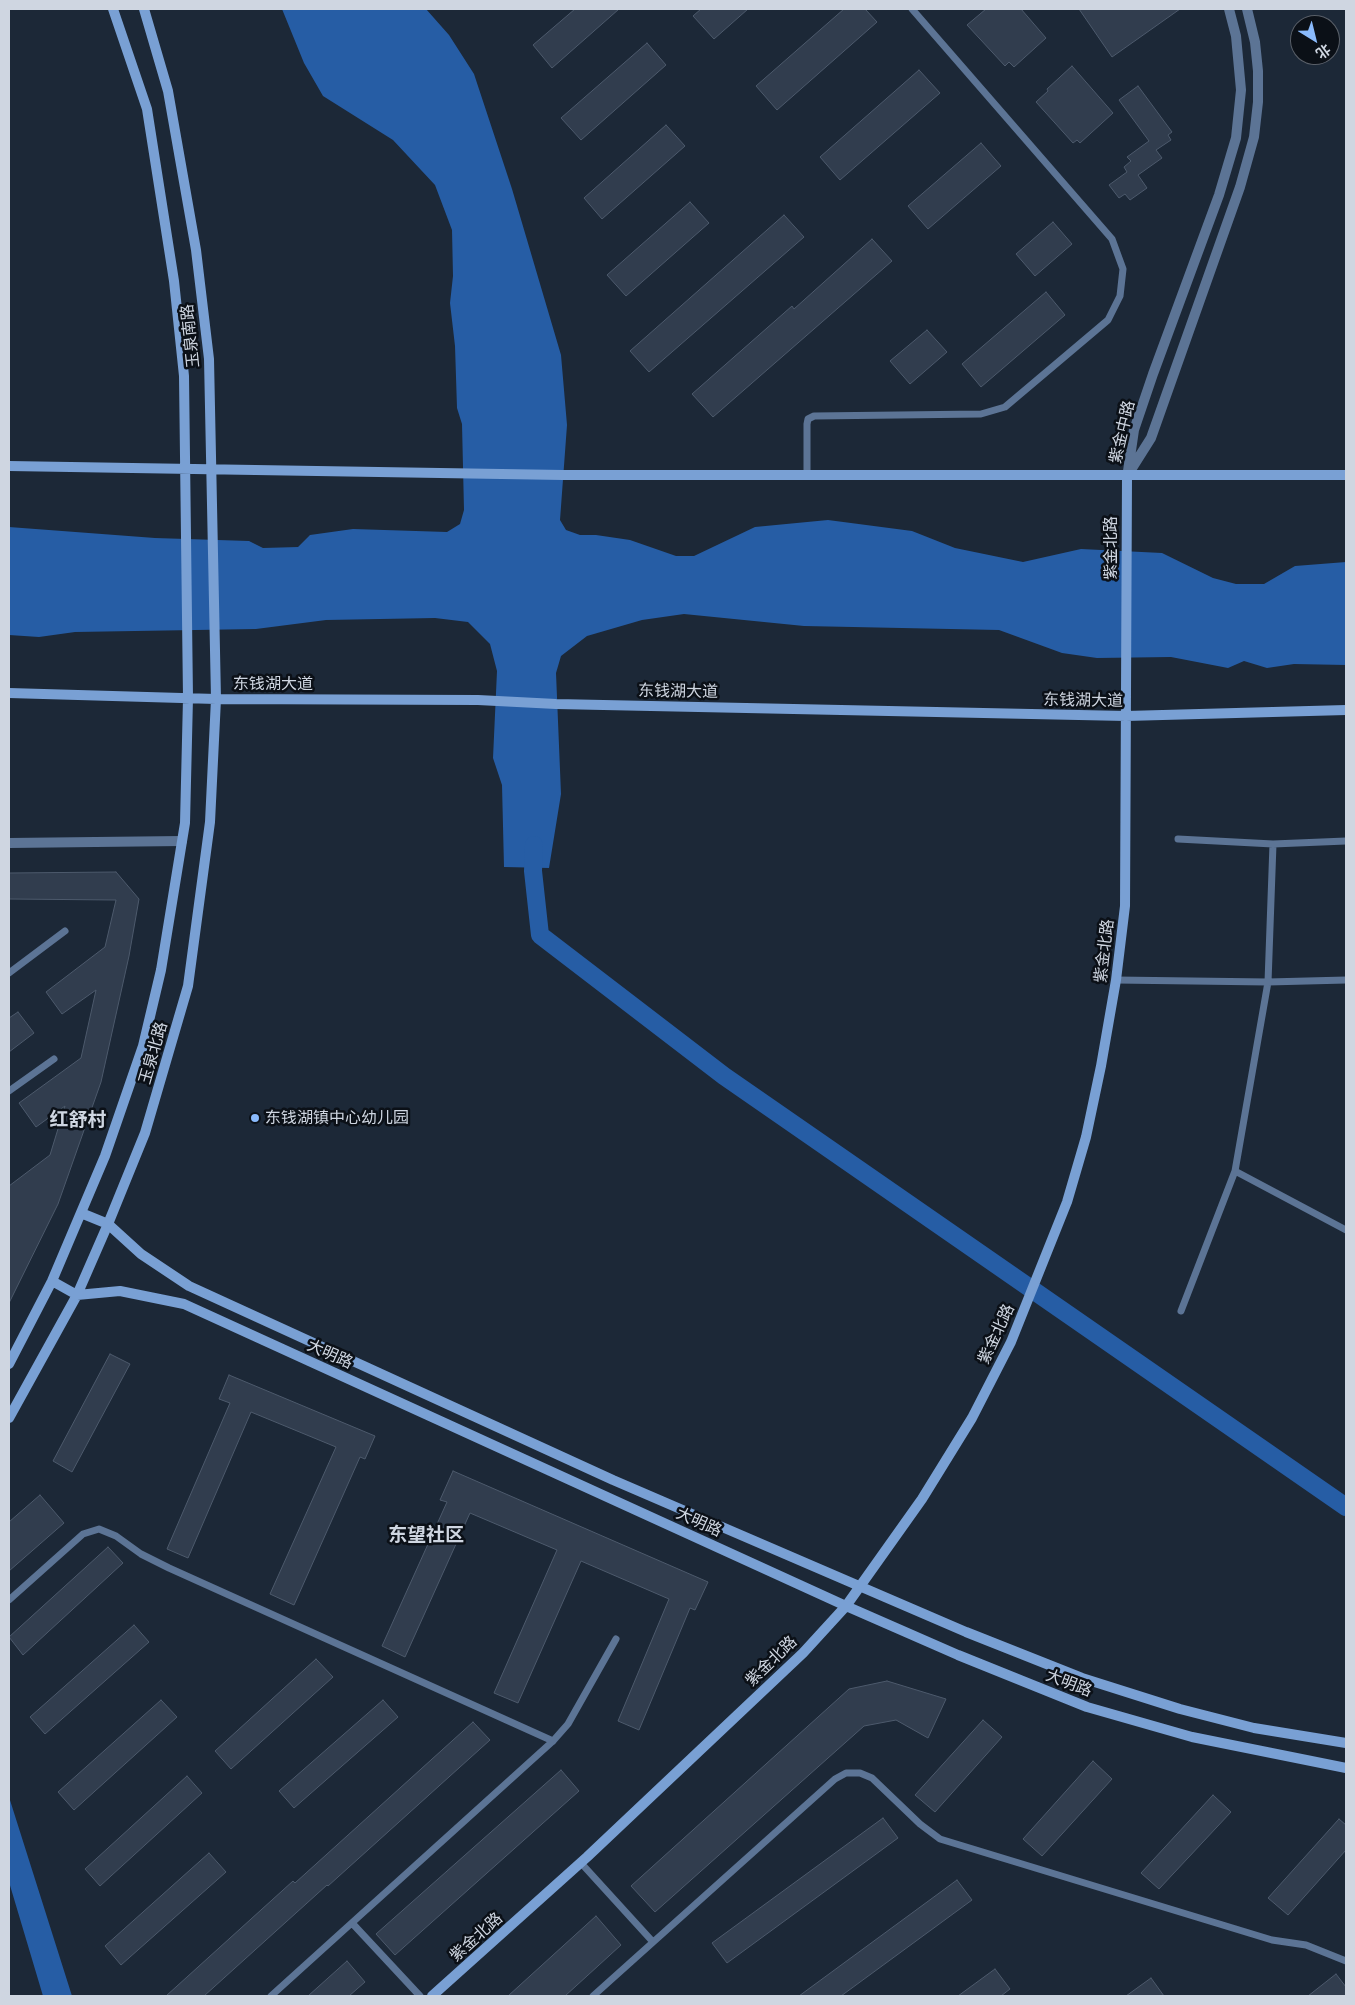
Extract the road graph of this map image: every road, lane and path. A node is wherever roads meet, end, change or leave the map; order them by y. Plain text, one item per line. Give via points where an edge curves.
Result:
1 (113, 9) edge
2 (144, 9) edge
3 (912, 9) edge
4 (1229, 9) edge
5 (1247, 9) edge
6 (9, 466) edge
7 (212, 468) junction
8 (186, 469) junction
9 (1346, 475) edge
10 (807, 476) junction
11 (1127, 476) junction
12 (188, 661) joint
13 (216, 666) joint
14 (9, 693) edge
15 (188, 698) junction
16 (216, 699) junction
17 (1346, 710) edge
18 (1126, 716) junction
19 (1178, 839) dead end
20 (182, 841) junction
21 (1346, 841) edge
22 (9, 843) edge
23 (1273, 844) junction
24 (66, 931) dead end
25 (9, 973) edge
26 (1116, 980) junction
27 (1346, 980) edge
28 (1268, 982) junction
29 (54, 1059) dead end
30 (9, 1091) edge
31 (1235, 1171) junction
32 (81, 1213) junction
33 (108, 1224) junction
34 (1346, 1230) edge
35 (52, 1281) junction
36 (77, 1295) junction
37 (1181, 1311) dead end
38 (9, 1364) edge
39 (9, 1418) edge
40 (860, 1587) junction
41 (9, 1600) edge
42 (846, 1606) junction
43 (616, 1639) dead end
44 (553, 1741) junction
45 (1346, 1743) edge
46 (1346, 1768) edge
47 (581, 1863) junction
48 (352, 1923) junction
49 (653, 1942) junction
50 (1346, 1961) edge
51 (271, 1996) edge
52 (420, 1996) edge
53 (432, 1996) edge
54 (593, 1996) edge

1 - 8 street, 玉泉南路 via 146,109 174,281 184,376
2 - 7 street, 玉泉南路 via 168,91 196,250 209,359
3 - 10 lane via 1112,239 1123,268 1120,296 1108,320 1004,407 981,414 814,416 808,419
4 - 11 street, 紫金中路 via 1236,36 1241,90 1236,138 1219,195 1134,430
5 - 11 street, 紫金中路 via 1258,71 1254,137 1240,187 1151,438
6 - 8 street
7 - 8 street
7 - 10 street
7 - 13 street, 玉泉南路
8 - 12 street, 玉泉南路
9 - 11 street
10 - 11 street
11 - 18 street, 紫金北路
12 - 15 street, 玉泉北路
13 - 16 street, 玉泉北路
14 - 15 street, 东钱湖大道
15 - 16 street, 东钱湖大道
15 - 20 street, 玉泉北路
16 - 18 street, 东钱湖大道 via 478,700
16 - 33 street, 玉泉北路 via 210,822 188,986 145,1133
17 - 18 street, 东钱湖大道
18 - 26 street, 紫金北路 via 1124,906
19 - 23 lane
20 - 22 street
20 - 32 street, 玉泉北路 via 161,970 143,1046 105,1156
21 - 23 lane
23 - 28 lane
24 - 25 lane
26 - 28 lane
26 - 40 street, 紫金北路 via 1086,1137 1067,1202 1011,1342 962,1434 922,1499
27 - 28 lane
28 - 31 lane
29 - 30 lane
31 - 34 lane
31 - 37 lane
32 - 33 street, 大明路
32 - 35 street, 玉泉北路
33 - 36 street, 玉泉北路
33 - 40 street, 大明路 via 141,1254 189,1286 613,1480
35 - 36 street
35 - 38 street, 玉泉北路
36 - 39 street, 玉泉北路
36 - 42 street, 大明路 via 120,1291 184,1304
40 - 42 street, 紫金北路
40 - 45 street, 大明路 via 1082,1678 1254,1728
41 - 44 lane via 83,1534 99,1529 169,1568
42 - 46 street, 大明路 via 1088,1707 1192,1737
42 - 47 street, 紫金北路 via 803,1653
43 - 44 lane via 568,1724
44 - 48 lane
47 - 49 lane
47 - 53 street, 紫金北路
48 - 51 lane
48 - 52 lane
49 - 50 lane via 835,1779 846,1773 860,1773 872,1778 940,1839 1272,1940 1306,1945
49 - 54 lane

